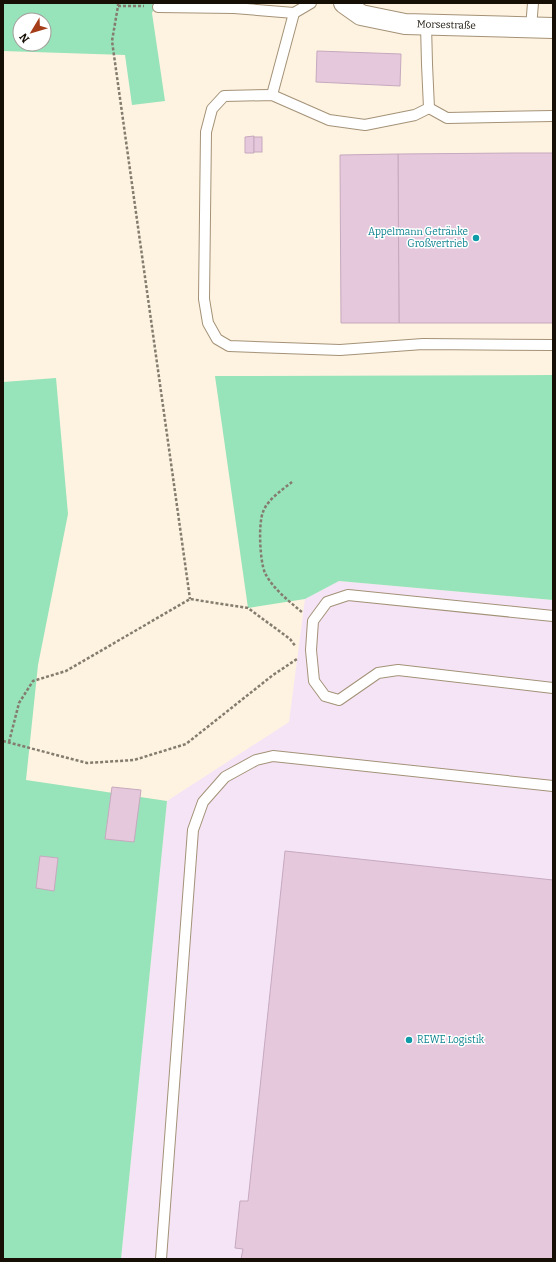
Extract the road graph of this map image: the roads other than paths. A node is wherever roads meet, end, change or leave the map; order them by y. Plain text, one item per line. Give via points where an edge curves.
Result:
1 (311, 3) edge
2 (344, 3) edge
3 (533, 3) edge
4 (235, 6) edge
5 (158, 7) road end
6 (294, 13) junction
7 (426, 25) junction
8 (531, 28) junction
9 (553, 28) edge
10 (272, 95) junction
11 (429, 108) junction
12 (553, 116) edge
13 (553, 345) edge
14 (553, 616) edge
15 (553, 688) edge
16 (553, 786) edge
17 (161, 1259) edge

1 - 6 lane
2 - 7 street, Morsestraße via 361,15 405,24
3 - 8 lane
4 - 5 lane
4 - 6 lane
6 - 10 lane
7 - 8 street, Morsestraße
7 - 11 lane
8 - 9 street, Morsestraße
10 - 11 lane via 329,120 365,125 415,115
10 - 13 lane via 224,96 212,109 206,132 204,299 208,323 217,339 230,346 340,350 423,344
11 - 12 lane via 447,118
14 - 15 lane via 348,595 327,602 313,620 306,653 314,681 325,696 339,700 378,673 398,670
16 - 17 lane via 273,756 256,760 225,777 203,802 193,830

